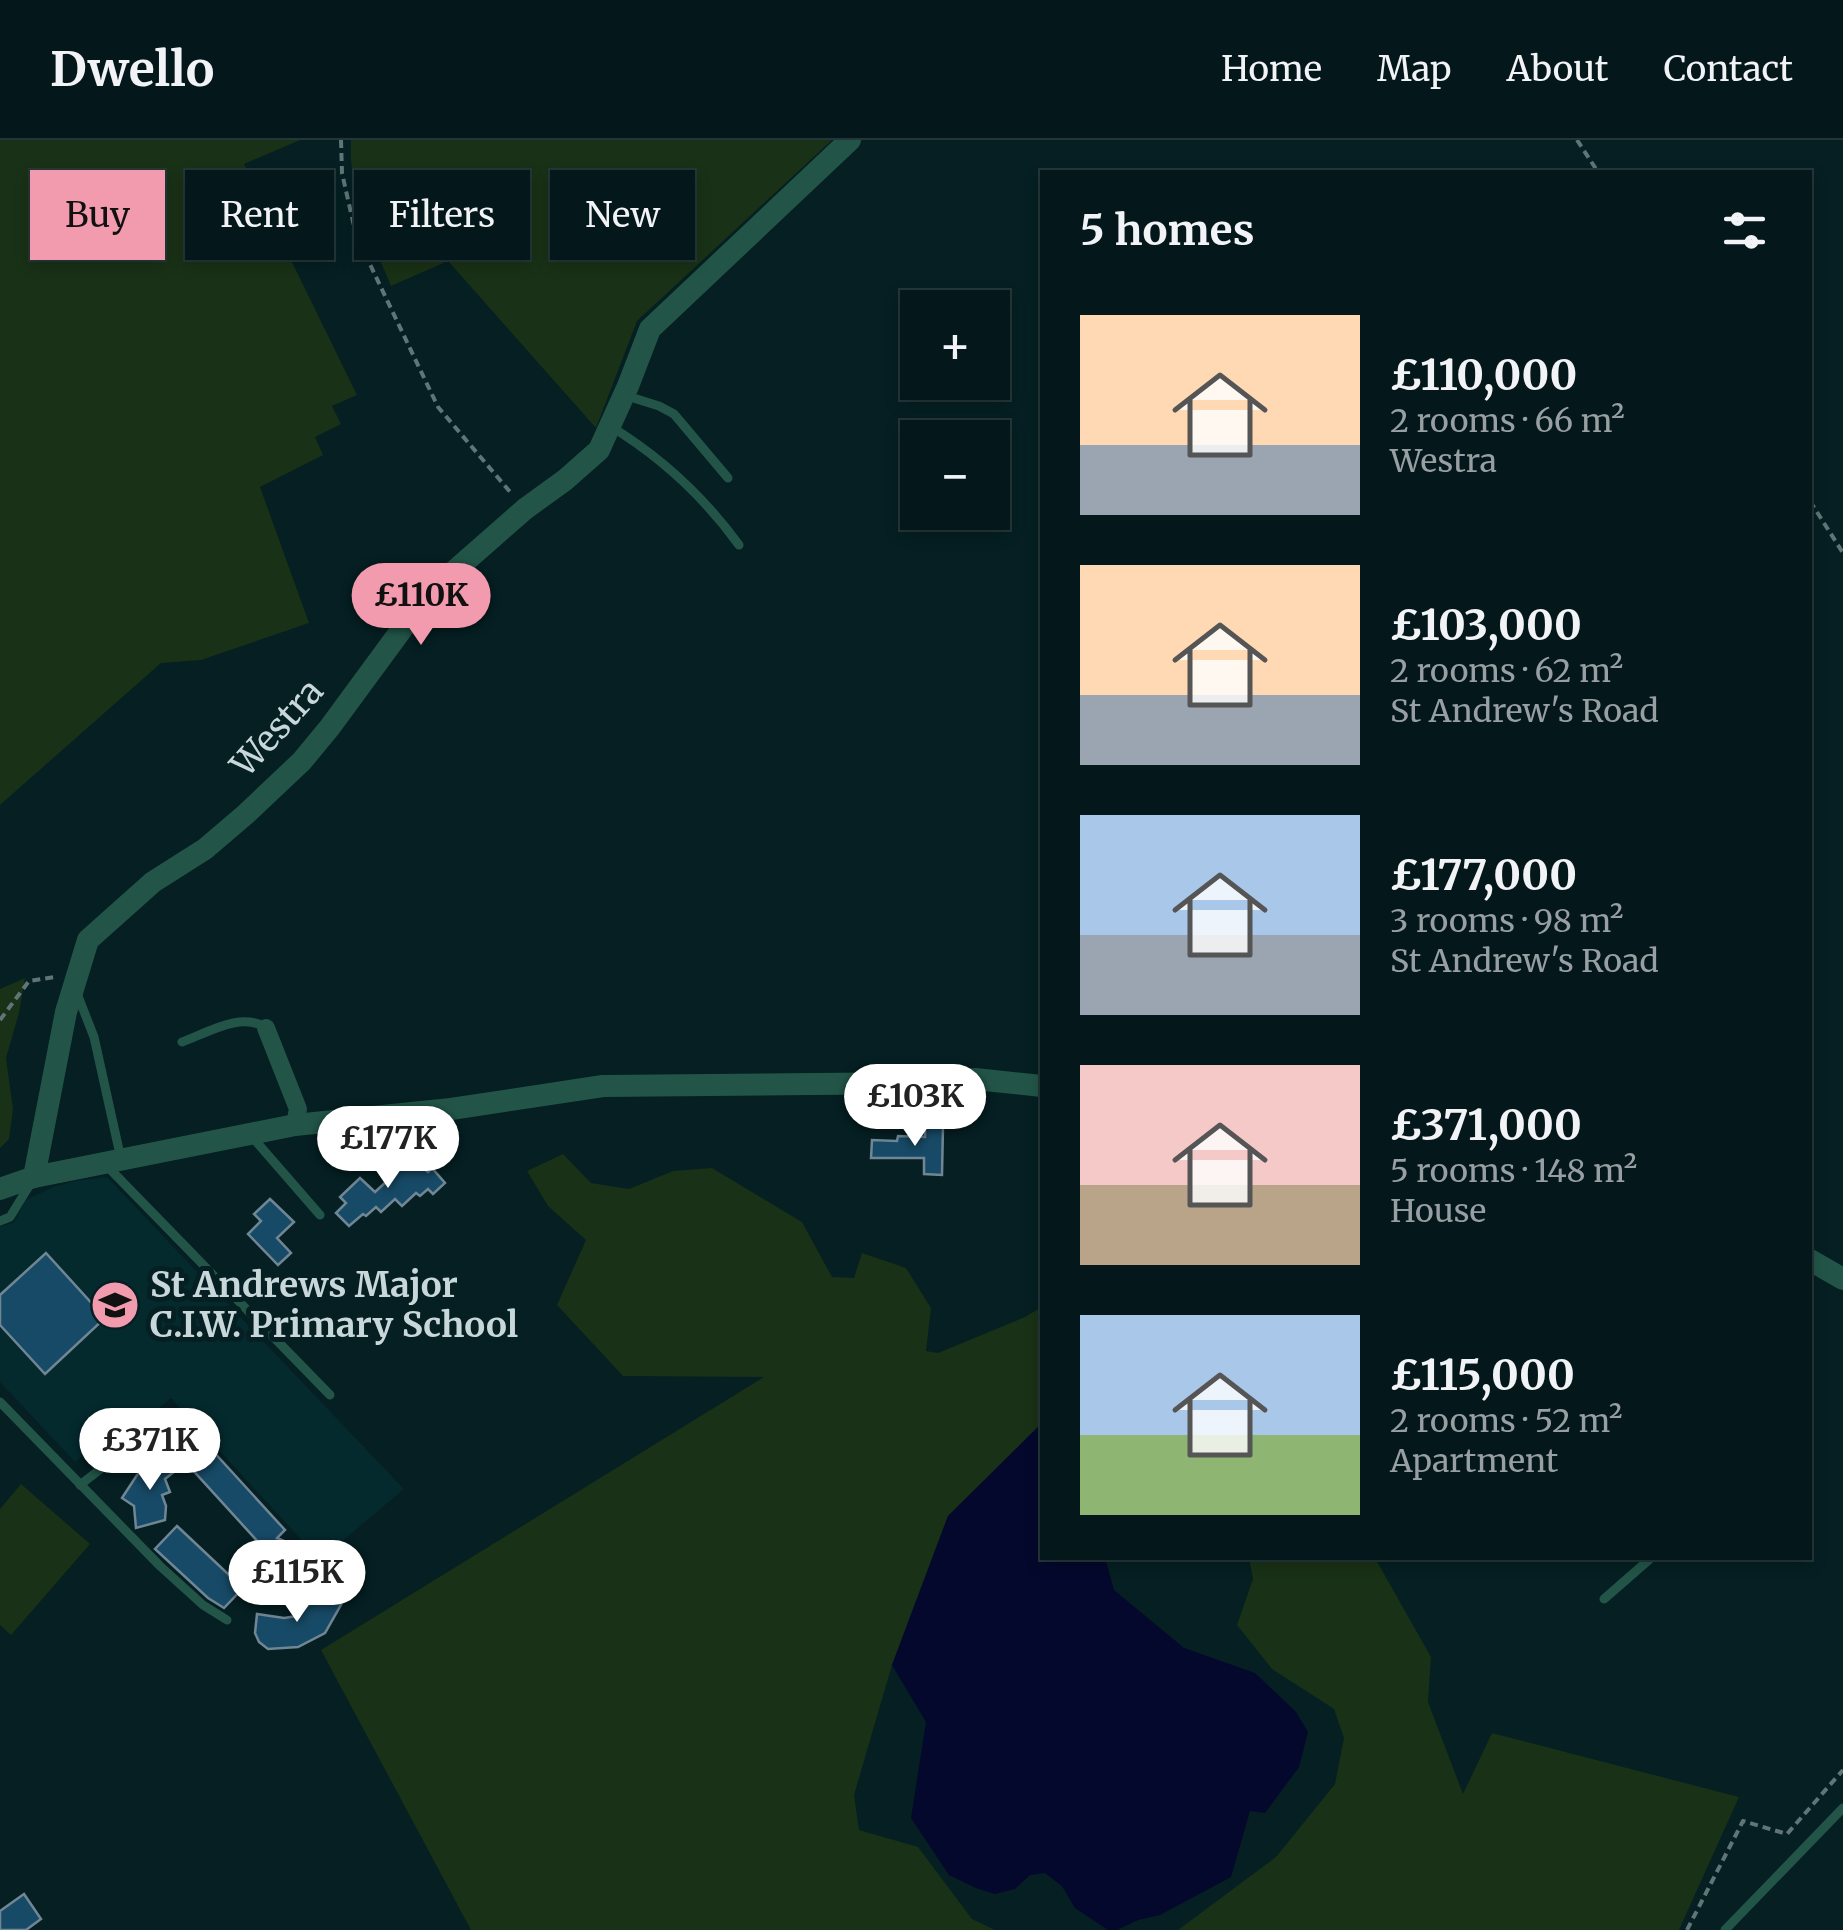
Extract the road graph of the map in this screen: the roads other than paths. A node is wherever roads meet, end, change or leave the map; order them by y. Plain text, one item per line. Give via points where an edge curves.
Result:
1 (850, 140) edge
2 (624, 395) junction
3 (610, 426) junction
4 (728, 478) dead end
5 (739, 545) dead end
6 (75, 978) junction
7 (266, 1028) joint
8 (182, 1042) dead end
9 (1040, 1086) edge
10 (294, 1124) junction
11 (249, 1134) junction
12 (113, 1162) junction
13 (34, 1177) junction
14 (0, 1188) edge
15 (320, 1215) dead end
16 (0, 1221) edge
17 (1812, 1261) edge
18 (1843, 1279) edge
19 (330, 1395) dead end
20 (0, 1402) edge
21 (174, 1435) dead end
22 (80, 1484) junction
23 (1649, 1560) edge
24 (1604, 1599) dead end
25 (227, 1620) dead end
26 (1843, 1808) edge
27 (1725, 1930) edge

1 - 2 street, Westra via 650,329
2 - 3 street, Westra
2 - 4 lane via 674,414
3 - 5 lane via 658,457
3 - 6 street, Westra via 598,450 427,594 302,760 205,849 153,882 88,940
6 - 12 lane via 94,1037
6 - 13 street, Westra
7 - 8 lane via 242,1020
7 - 10 street via 298,1109
9 - 10 street via 975,1079 602,1086
10 - 11 street
11 - 12 street
11 - 15 lane
12 - 13 street
12 - 19 lane
13 - 14 street
13 - 16 lane via 10,1217
17 - 18 street
20 - 22 lane
21 - 22 lane via 158,1424
22 - 25 lane via 160,1566
23 - 24 lane
26 - 27 lane

